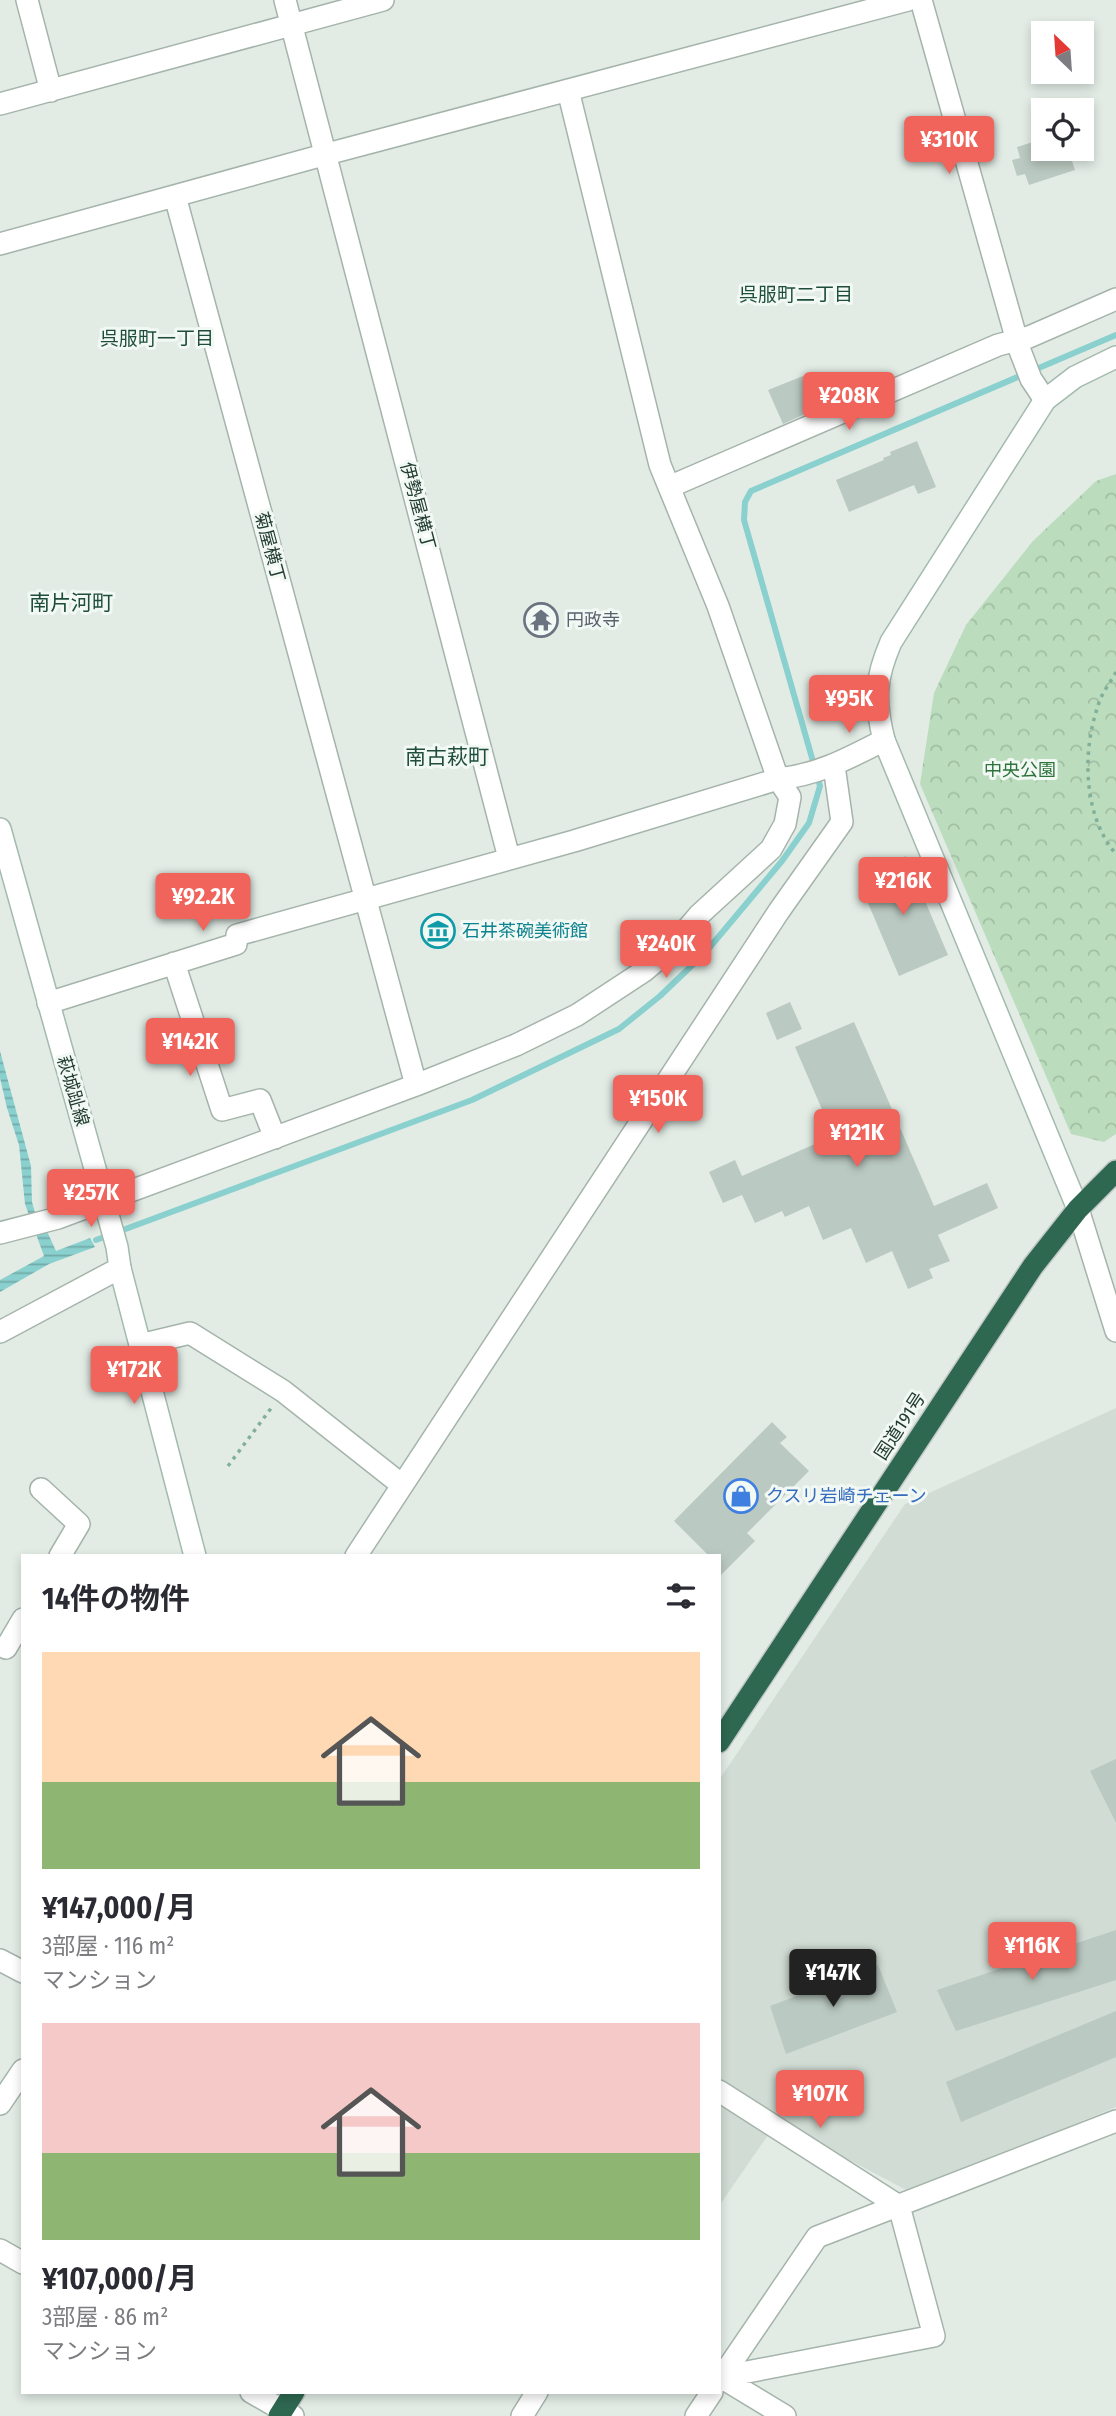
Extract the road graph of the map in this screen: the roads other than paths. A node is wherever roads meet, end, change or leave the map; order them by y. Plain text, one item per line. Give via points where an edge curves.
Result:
1 (27, 0) edge
2 (285, 0) edge
3 (383, 0) edge
4 (908, 0) edge
5 (921, 0) edge
6 (291, 26) junction
7 (568, 90) junction
8 (51, 91) junction
9 (0, 104) edge
10 (327, 154) junction
11 (175, 197) junction
12 (0, 244) edge
13 (1116, 299) edge
14 (1017, 340) junction
15 (1116, 357) edge
16 (1045, 400) junction
17 (669, 487) junction
18 (884, 740) junction
19 (828, 768) junction
20 (778, 779) junction
21 (0, 830) edge
22 (509, 858) junction
23 (365, 898) junction
24 (174, 963) junction
25 (48, 1003) junction
26 (416, 1084) junction
27 (275, 1138) junction
28 (1116, 1171) edge
29 (1116, 1190) edge
30 (104, 1199) junction
31 (1078, 1209) junction
32 (7, 1232) edge
33 (119, 1258) junction
34 (1116, 1331) edge
35 (0, 1332) edge
36 (140, 1345) junction
37 (402, 1485) junction
38 (41, 1489) dead end
39 (61, 1554) edge
40 (194, 1554) edge
41 (357, 1554) edge
42 (21, 1624) edge
43 (10, 1650) edge
44 (721, 1739) edge
45 (0, 1960) edge
46 (21, 1971) edge
47 (21, 2073) edge
48 (721, 2092) edge
49 (0, 2104) edge
50 (1116, 2121) edge
51 (899, 2206) junction
52 (0, 2250) edge
53 (21, 2262) edge
54 (721, 2377) edge
55 (721, 2380) edge
56 (721, 2383) edge
57 (255, 2394) edge
58 (536, 2394) edge
59 (710, 2394) edge
60 (287, 2409) edge
61 (522, 2416) edge
62 (696, 2416) edge
63 (785, 2416) edge

1 - 8 street
2 - 6 street, 伊勢屋横丁
3 - 6 street
4 - 7 street
5 - 14 street
6 - 8 street
6 - 10 street, 伊勢屋横丁
7 - 10 street
7 - 17 street via 660,466
8 - 9 street
10 - 11 street
10 - 22 street, 伊勢屋横丁
11 - 12 street
11 - 23 street, 菊屋横丁
13 - 14 street
14 - 16 street
14 - 17 street
15 - 16 street via 1075,377
16 - 18 street via 891,642 876,688
17 - 20 street via 718,606
18 - 19 street
18 - 31 street
19 - 20 street
19 - 37 street via 842,822
20 - 22 street
20 - 26 street via 790,797 785,824 771,849 708,906 670,949 577,1015 516,1045
21 - 25 street, 萩城趾線
22 - 23 street
23 - 24 street via 237,935 236,944
23 - 26 street, 菊屋横丁
24 - 25 street
24 - 27 street via 222,1110 260,1100
25 - 30 street, 萩城趾線
26 - 27 street
27 - 30 street
28 - 31 highway, 国道191号
29 - 31 highway, 国道191号
30 - 32 street
30 - 33 street, 萩城趾線
31 - 34 street
31 - 44 highway, 国道191号 via 1033,1266
33 - 35 street
33 - 36 street, 萩城趾線
36 - 37 street via 190,1333 283,1391
36 - 40 street, 萩城趾線
37 - 41 street
38 - 39 street via 79,1524
42 - 43 street
45 - 46 street
47 - 49 street
48 - 51 street
50 - 51 street
51 - 54 street via 817,2237
51 - 55 street via 933,2336
52 - 53 street
56 - 63 street
57 - 60 street
58 - 61 street
59 - 62 street

